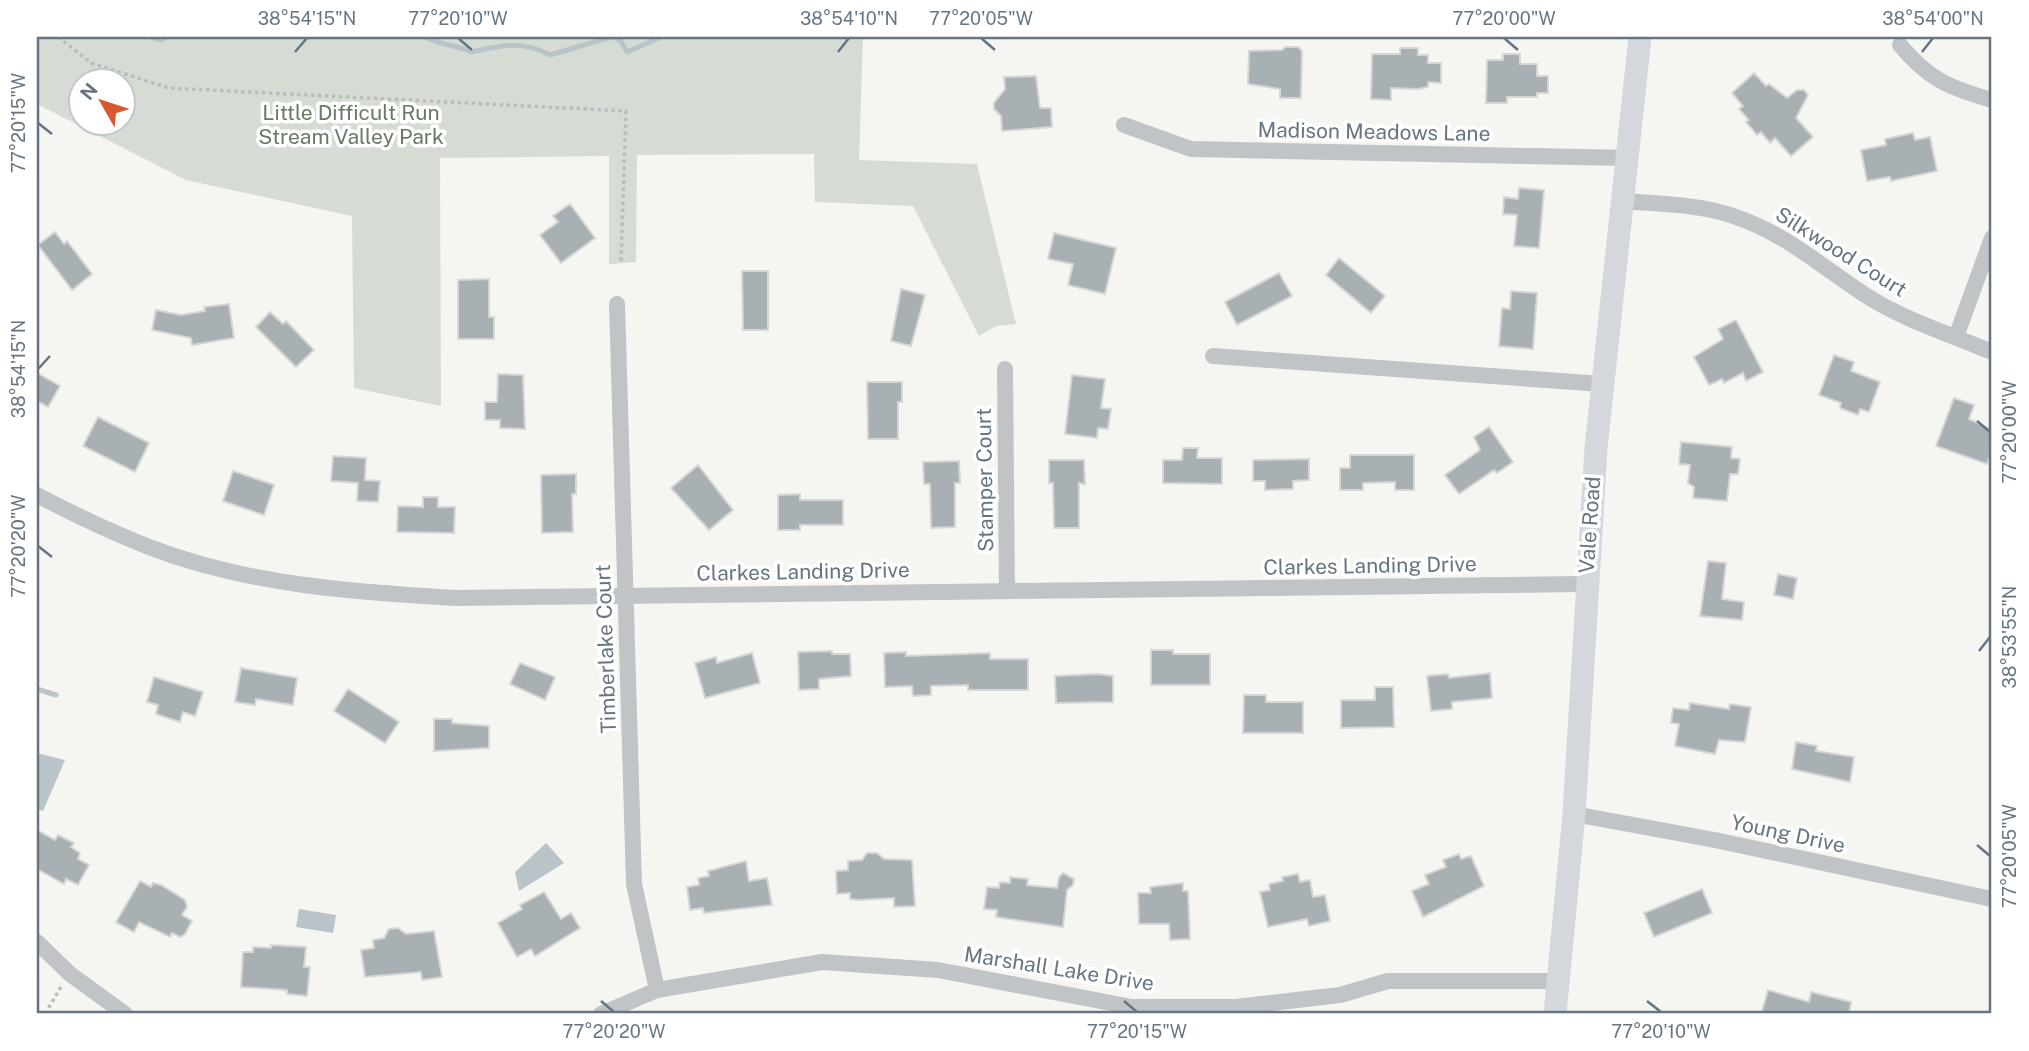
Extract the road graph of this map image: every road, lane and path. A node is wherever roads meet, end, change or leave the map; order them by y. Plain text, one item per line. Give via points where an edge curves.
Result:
1 (58, 37) edge
2 (1640, 37) edge
3 (1900, 45) dead end
4 (1992, 100) edge
5 (1124, 125) dead end
6 (1627, 158) junction
7 (1622, 201) junction
8 (1992, 237) edge
9 (621, 261) dead end
10 (617, 304) dead end
11 (1956, 337) junction
12 (1992, 352) edge
13 (1213, 356) dead end
14 (1004, 369) dead end
15 (1602, 384) junction
16 (37, 495) edge
17 (1586, 584) junction
18 (1007, 591) junction
19 (626, 596) junction
20 (1574, 814) junction
21 (1992, 900) edge
22 (37, 942) edge
23 (70, 974) junction
24 (1558, 981) junction
25 (657, 990) junction
26 (45, 1014) edge
27 (125, 1014) edge
28 (601, 1014) edge
29 (1555, 1014) edge

1 - 9 path via 91,64 169,88 626,111
2 - 6 main road, Vale Road
3 - 4 street via 1936,80
5 - 6 street, Madison Meadows Lane via 1191,149
6 - 7 main road, Vale Road
7 - 11 street, Silkwood Court via 1684,205 1762,227 1793,243 1870,298
7 - 15 main road, Vale Road
8 - 11 street
10 - 19 street, Timberlake Court
11 - 12 street, Silkwood Court
13 - 15 street
14 - 18 street, Stamper Court
15 - 17 main road, Vale Road
16 - 19 street, Clarkes Landing Drive via 150,547 287,583 356,593 456,598
17 - 18 street, Clarkes Landing Drive
17 - 20 main road, Vale Road
18 - 19 street, Clarkes Landing Drive
19 - 25 street, Timberlake Court via 634,884
20 - 21 street, Young Drive
20 - 24 main road, Vale Road
22 - 23 street
23 - 26 path
23 - 27 street
24 - 25 street, Marshall Lake Drive via 1388,981 1340,995 1236,1007 1132,1007 938,970 822,962
24 - 29 main road, Vale Road
25 - 28 street, Marshall Lake Drive

